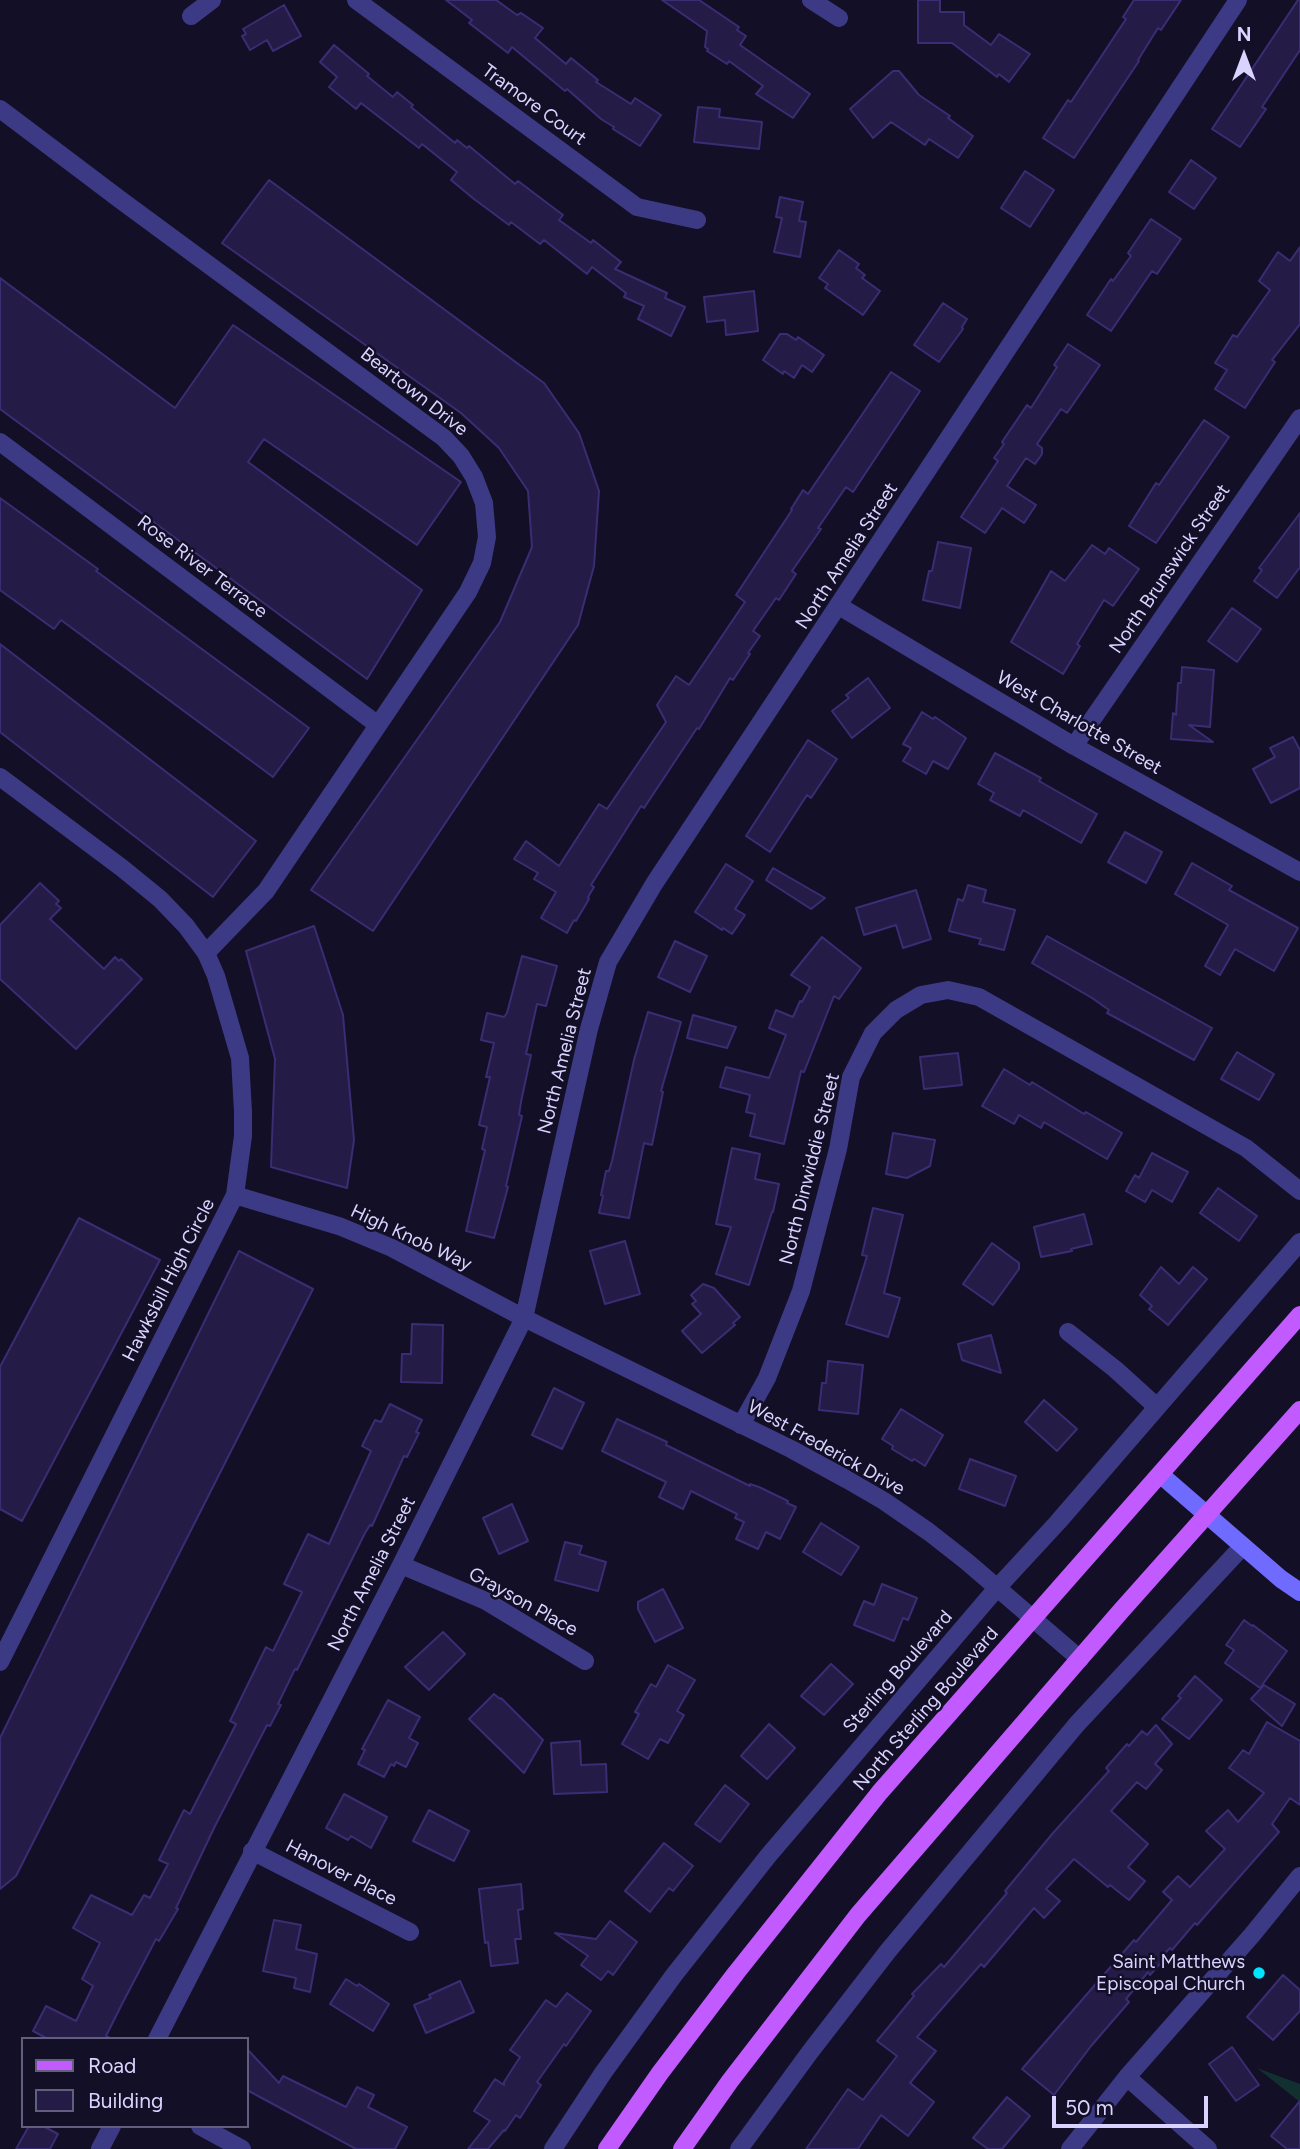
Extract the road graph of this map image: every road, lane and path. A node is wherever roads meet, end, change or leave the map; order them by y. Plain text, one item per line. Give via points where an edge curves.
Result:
1 (212, 0) edge
2 (356, 0) edge
3 (811, 0) edge
4 (1238, 0) edge
5 (191, 16) dead end
6 (839, 18) dead end
7 (0, 110) edge
8 (697, 220) dead end
9 (1300, 418) edge
10 (0, 442) edge
11 (839, 606) junction
12 (378, 725) junction
13 (1074, 746) junction
14 (0, 777) edge
15 (1300, 872) edge
16 (206, 953) junction
17 (1300, 1191) edge
18 (235, 1195) junction
19 (1300, 1242) edge
20 (1300, 1315) edge
21 (524, 1318) junction
22 (1068, 1332) dead end
23 (1157, 1406) junction
24 (1300, 1410) edge
25 (741, 1424) junction
26 (1161, 1475) junction
27 (1208, 1514) junction
28 (1243, 1546) junction
29 (401, 1565) junction
30 (997, 1588) junction
31 (1300, 1592) edge
32 (1032, 1619) junction
33 (1080, 1659) junction
34 (585, 1661) dead end
35 (0, 1662) edge
36 (252, 1851) junction
37 (1300, 1876) edge
38 (410, 1932) dead end
39 (158, 2037) edge
40 (1127, 2077) junction
41 (111, 2128) edge
42 (204, 2128) edge
43 (100, 2149) edge
44 (242, 2149) edge
45 (553, 2149) edge
46 (607, 2149) edge
47 (682, 2149) edge
48 (739, 2149) edge
49 (1070, 2149) edge
50 (1208, 2149) edge

1 - 5 street
2 - 8 street, Tramore Court via 637,207
3 - 6 street
4 - 11 street, North Amelia Street
7 - 12 street, Beartown Drive via 444,438 474,477 484,503 482,563 468,592
9 - 13 street, North Brunswick Street
10 - 12 street, Rose River Terrace
11 - 13 street, West Charlotte Street
11 - 21 street, North Amelia Street via 654,884 608,962
12 - 16 street, Beartown Drive via 267,891
13 - 15 street, West Charlotte Street
14 - 16 street, Hawksbill High Circle via 160,899
16 - 18 street, Hawksbill High Circle via 240,1059 243,1136
17 - 25 street, North Dinwiddie Street via 1245,1148 979,997 947,990 921,995 896,1010 873,1033 851,1077 832,1174 801,1291 767,1378
18 - 21 street, High Knob Way via 339,1226 391,1248
18 - 35 street, Hawksbill High Circle
19 - 23 street, Sterling Boulevard
20 - 26 main road, North Sterling Boulevard
21 - 25 street, West Frederick Drive
21 - 29 street, North Amelia Street
22 - 23 street
23 - 30 street, Sterling Boulevard
24 - 27 main road
25 - 30 street, West Frederick Drive via 884,1501
26 - 27 street
26 - 32 main road, North Sterling Boulevard
27 - 28 street
27 - 33 main road
28 - 31 street
28 - 48 street via 1060,1745 888,1951
29 - 34 street, Grayson Place via 486,1601
29 - 36 street, North Amelia Street
30 - 32 street, West Frederick Drive
30 - 45 street, Sterling Boulevard via 691,1953
32 - 33 street, West Frederick Drive
32 - 46 main road, North Sterling Boulevard via 807,1883
33 - 47 main road via 858,1915
36 - 38 street, Hanover Place
36 - 39 street, North Amelia Street
37 - 40 street
40 - 49 street
40 - 50 street
41 - 43 street
42 - 44 street

